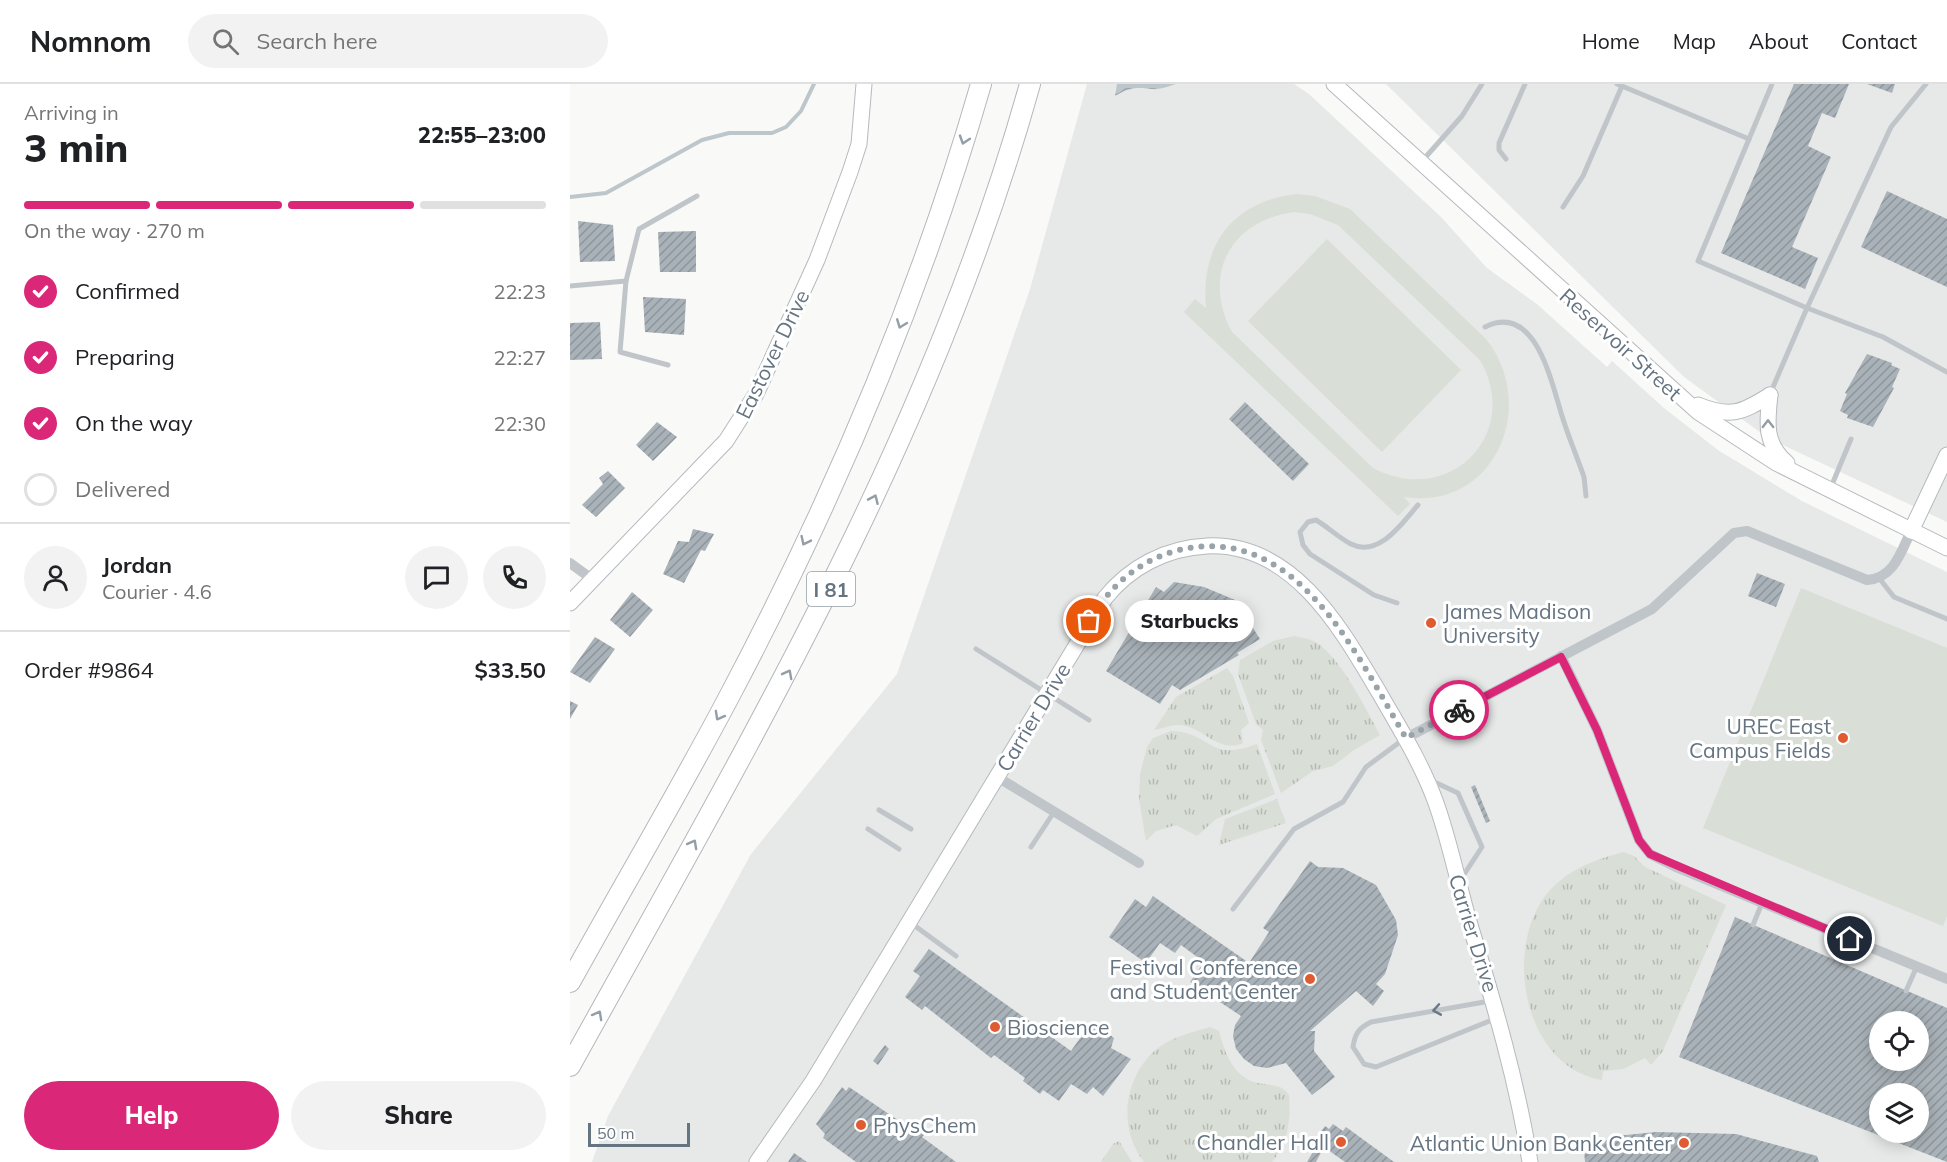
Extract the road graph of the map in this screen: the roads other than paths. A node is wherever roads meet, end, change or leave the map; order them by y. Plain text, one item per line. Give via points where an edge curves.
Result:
1 (864, 84) edge
2 (981, 84) edge
3 (1030, 84) edge
4 (1334, 84) edge
5 (1482, 84) edge
6 (1525, 84) edge
7 (1772, 84) edge
8 (1926, 84) edge
9 (1619, 85) edge
10 (1749, 139) junction
11 (1506, 159) dead end
12 (1422, 162) junction
13 (697, 196) dead end
14 (1563, 207) dead end
15 (626, 281) junction
16 (570, 286) edge
17 (1807, 308) junction
18 (1485, 327) dead end
19 (668, 365) dead end
20 (1947, 372) edge
21 (1770, 395) junction
22 (1681, 398) junction
23 (1851, 439) dead end
24 (1947, 455) edge
25 (1806, 480) junction
26 (1829, 491) junction
27 (1586, 496) dead end
28 (1418, 505) dead end
29 (1911, 531) junction
30 (1947, 548) edge
31 (570, 563) edge
32 (1879, 578) junction
33 (592, 579) junction
34 (570, 603) edge
35 (1397, 603) dead end
36 (1947, 619) edge
37 (976, 649) dead end
38 (1561, 657) junction
39 (1047, 693) junction
40 (1089, 720) dead end
41 (1406, 738) junction
42 (997, 777) junction
43 (1425, 778) junction
44 (879, 810) dead end
45 (1054, 811) junction
46 (868, 829) dead end
47 (911, 829) dead end
48 (1031, 847) dead end
49 (899, 849) dead end
50 (1139, 863) dead end
51 (1459, 883) junction
52 (1762, 903) junction
53 (1233, 909) dead end
54 (909, 921) junction
55 (1753, 925) dead end
56 (956, 956) dead end
57 (1917, 966) junction
58 (1947, 980) edge
59 (570, 982) edge
60 (1906, 991) dead end
61 (1494, 1000) junction
62 (1499, 1017) junction
63 (570, 1066) edge
64 (757, 1162) edge
65 (1530, 1162) edge

1 - 33 street, Eastover Drive via 859,144 850,172 817,260 756,394 726,441
2 -> 59 highway, I 81 via 921,272 842,464 730,695
63 -> 3 highway, I 81 via 788,674 858,533 966,285
4 - 12 street, Reservoir Street
5 - 12 lane via 1462,116
6 - 11 lane via 1499,143 1498,150
7 - 10 lane
8 - 17 lane via 1891,127
9 - 10 lane
9 - 14 lane via 1582,176
10 - 17 lane via 1698,261
12 - 22 street, Reservoir Street
13 - 15 lane via 639,229
15 - 16 lane
15 - 19 lane via 620,352
17 - 20 lane via 1883,337
17 - 21 lane
18 - 27 lane via 1495,322 1513,323 1525,330 1539,349 1584,477
21 - 22 street via 1750,408 1730,414
25 -> 21 street via 1772,446 1767,423
22 - 25 street, Reservoir Street via 1736,439
23 - 26 lane
24 - 29 street
25 - 26 street, Reservoir Street
26 - 29 street, Reservoir Street
28 - 35 lane via 1392,534 1363,549 1316,520 1308,522 1300,532 1310,554 1374,595
29 - 30 street, Reservoir Street
29 - 32 street via 1894,566
31 - 33 street
32 - 36 lane via 1894,597
32 - 38 street via 1859,579 1747,531 1734,533 1652,609
33 - 34 street, Eastover Drive
37 - 39 lane
38 - 41 street
38 - 52 street via 1597,730 1646,850 1662,861
39 - 40 lane
39 - 41 street, Carrier Drive via 1097,608 1128,574 1176,551 1221,547 1268,560 1302,585 1347,638
39 - 42 street, Carrier Drive
41 - 43 street, Carrier Drive
41 - 53 lane via 1373,760 1343,802 1294,829
42 - 45 street
42 - 54 street, Carrier Drive
43 - 51 street, Carrier Drive
43 - 51 lane via 1458,793 1482,847
44 - 47 lane
45 - 48 lane
45 - 50 street
46 - 49 lane
51 - 61 street, Carrier Drive
52 - 55 lane
52 - 57 street
54 - 56 lane
54 - 64 street, Carrier Drive via 807,1091
57 - 58 street
57 - 60 lane
61 - 62 street, Carrier Drive
61 -> 62 lane via 1371,1022 1360,1027 1353,1047 1364,1064 1376,1067
62 - 65 street, Carrier Drive

